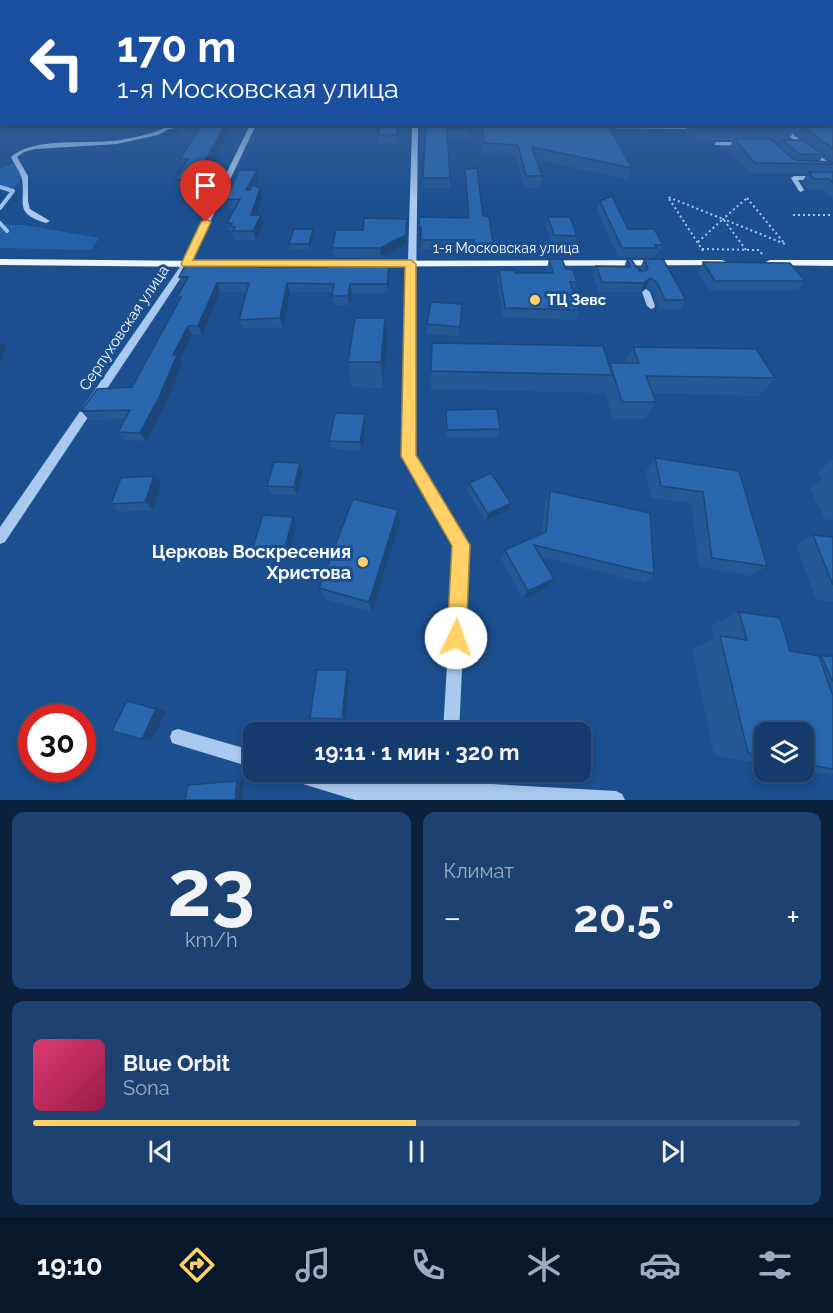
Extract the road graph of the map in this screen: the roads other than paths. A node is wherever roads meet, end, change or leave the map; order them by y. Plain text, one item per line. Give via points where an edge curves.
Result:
1 (178, 126) edge
2 (252, 126) edge
3 (415, 126) edge
4 (774, 126) edge
5 (778, 126) edge
6 (783, 126) edge
7 (590, 127) edge
8 (707, 127) dead end
9 (765, 127) dead end
10 (792, 127) dead end
11 (258, 138) dead end
12 (246, 139) junction
13 (717, 144) dead end
14 (748, 144) edge
15 (790, 144) edge
16 (802, 144) junction
17 (822, 168) edge
18 (832, 168) edge
19 (833, 178) edge
20 (801, 190) dead end
21 (46, 221) dead end
22 (761, 259) road end
23 (0, 262) edge
24 (631, 263) junction
25 (735, 263) edge
26 (833, 263) edge
27 (186, 264) junction
28 (411, 264) junction
29 (638, 276) edge
30 (645, 292) edge
31 (651, 306) dead end
32 (0, 538) edge
33 (452, 722) edge
34 (178, 737) dead end
35 (243, 757) edge
36 (326, 782) edge
37 (448, 782) edge
38 (448, 790) junction
39 (490, 796) edge
40 (616, 800) edge

1 - 21 street via 117,142 39,146 19,153 14,157 25,178 26,209 30,215
2 - 12 street, Серпуховская улица
3 - 28 street
4 - 9 street
5 - 16 street
6 - 10 street
7 - 8 street
11 - 12 street
12 - 27 street, Серпуховская улица
13 - 14 street
15 - 16 street
16 - 18 street
17 - 18 street
19 - 20 street via 794,178
22 - 26 main road
23 - 27 main road, 1-я Московская улица
24 - 25 main road, 1-я Московская улица
24 - 28 main road, 1-я Московская улица
24 - 29 street
27 - 28 main road, 1-я Московская улица
27 - 32 street, Серпуховская улица
28 - 33 street via 408,456 461,545
30 - 31 street
34 - 35 street
36 - 38 street via 358,792
37 - 38 street
38 - 39 street
39 - 40 street

